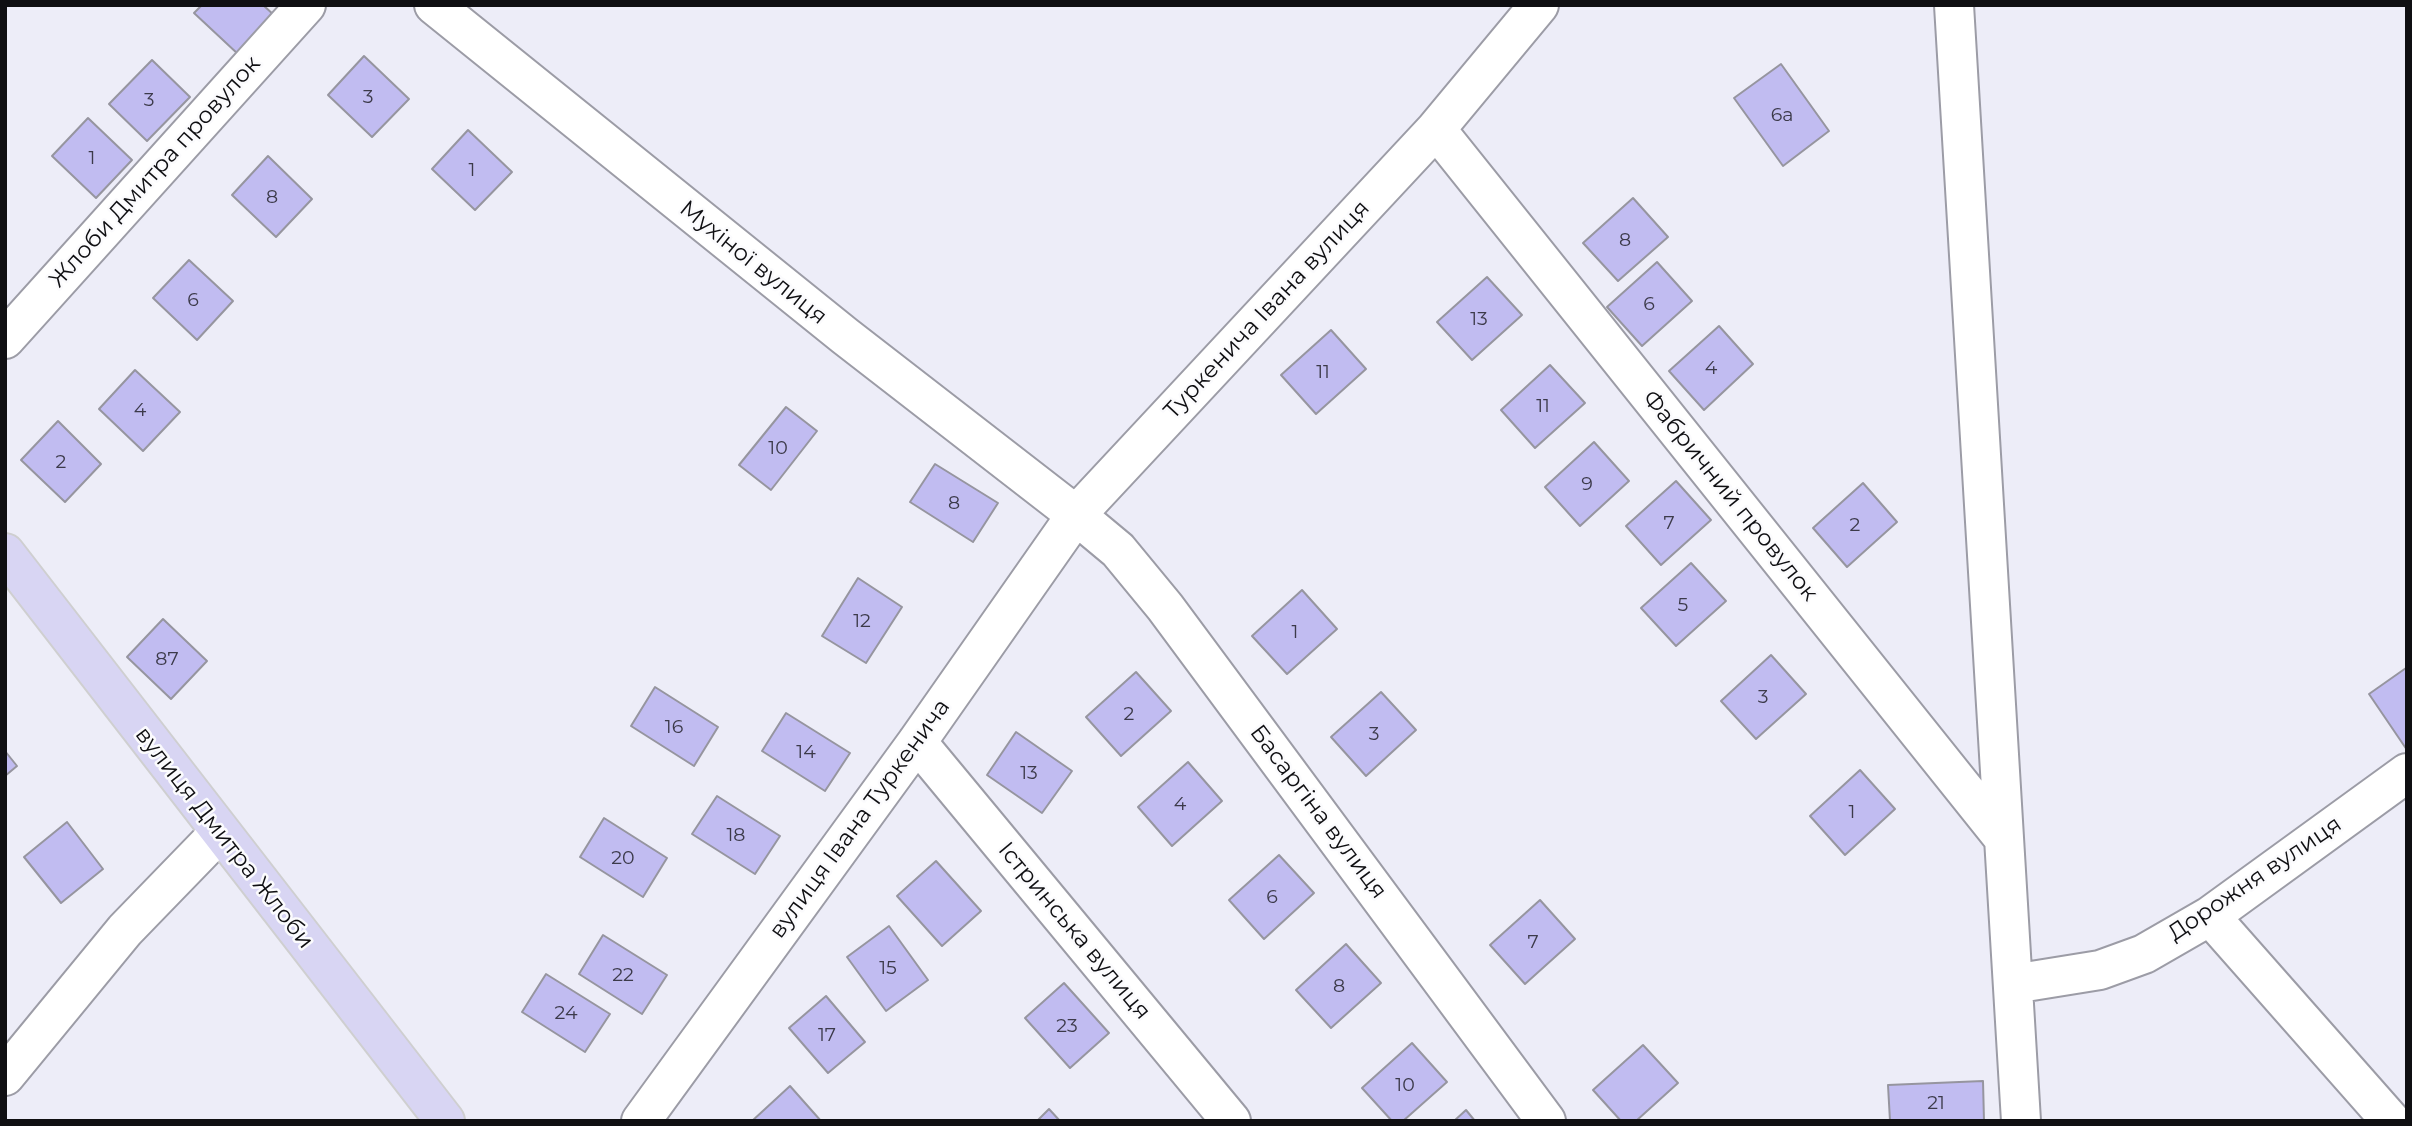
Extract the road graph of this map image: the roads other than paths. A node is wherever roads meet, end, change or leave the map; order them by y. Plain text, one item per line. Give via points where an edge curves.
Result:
1 (306, 5) edge
2 (434, 5) edge
3 (1539, 5) edge
4 (1954, 5) edge
5 (1446, 141) junction
6 (5, 339) edge
7 (1076, 515) junction
8 (5, 554) edge
9 (917, 742) junction
10 (2407, 773) edge
11 (220, 832) junction
12 (2004, 839) junction
13 (2210, 916) junction
14 (2013, 984) junction
15 (5, 1076) edge
16 (445, 1121) edge
17 (641, 1121) edge
18 (1231, 1121) edge
19 (1546, 1121) edge
20 (2021, 1121) edge
21 (2391, 1121) edge

1 - 6 street, Жлоби Дмитра провулок
2 - 7 street, Мухіної вулиця via 845,336
3 - 5 street, Туркенича Івана вулиця
4 - 12 street
5 - 7 street, Туркенича Івана вулиця
5 - 12 street, Фабричний провулок
7 - 9 street, вулиця Івана Туркенича
7 - 19 street, Басаргіна вулиця via 1118,550 1165,607
8 - 11 main road, вулиця Дмитра Жлоби
9 - 17 street, вулиця Івана Туркенича
9 - 18 street, Істринська вулиця
10 - 13 street, Дорожня вулиця
11 - 15 street via 125,930
11 - 16 main road, вулиця Дмитра Жлоби
12 - 14 street
13 - 14 street, Дорожня вулиця via 2144,954 2100,970
13 - 21 street
14 - 20 street

